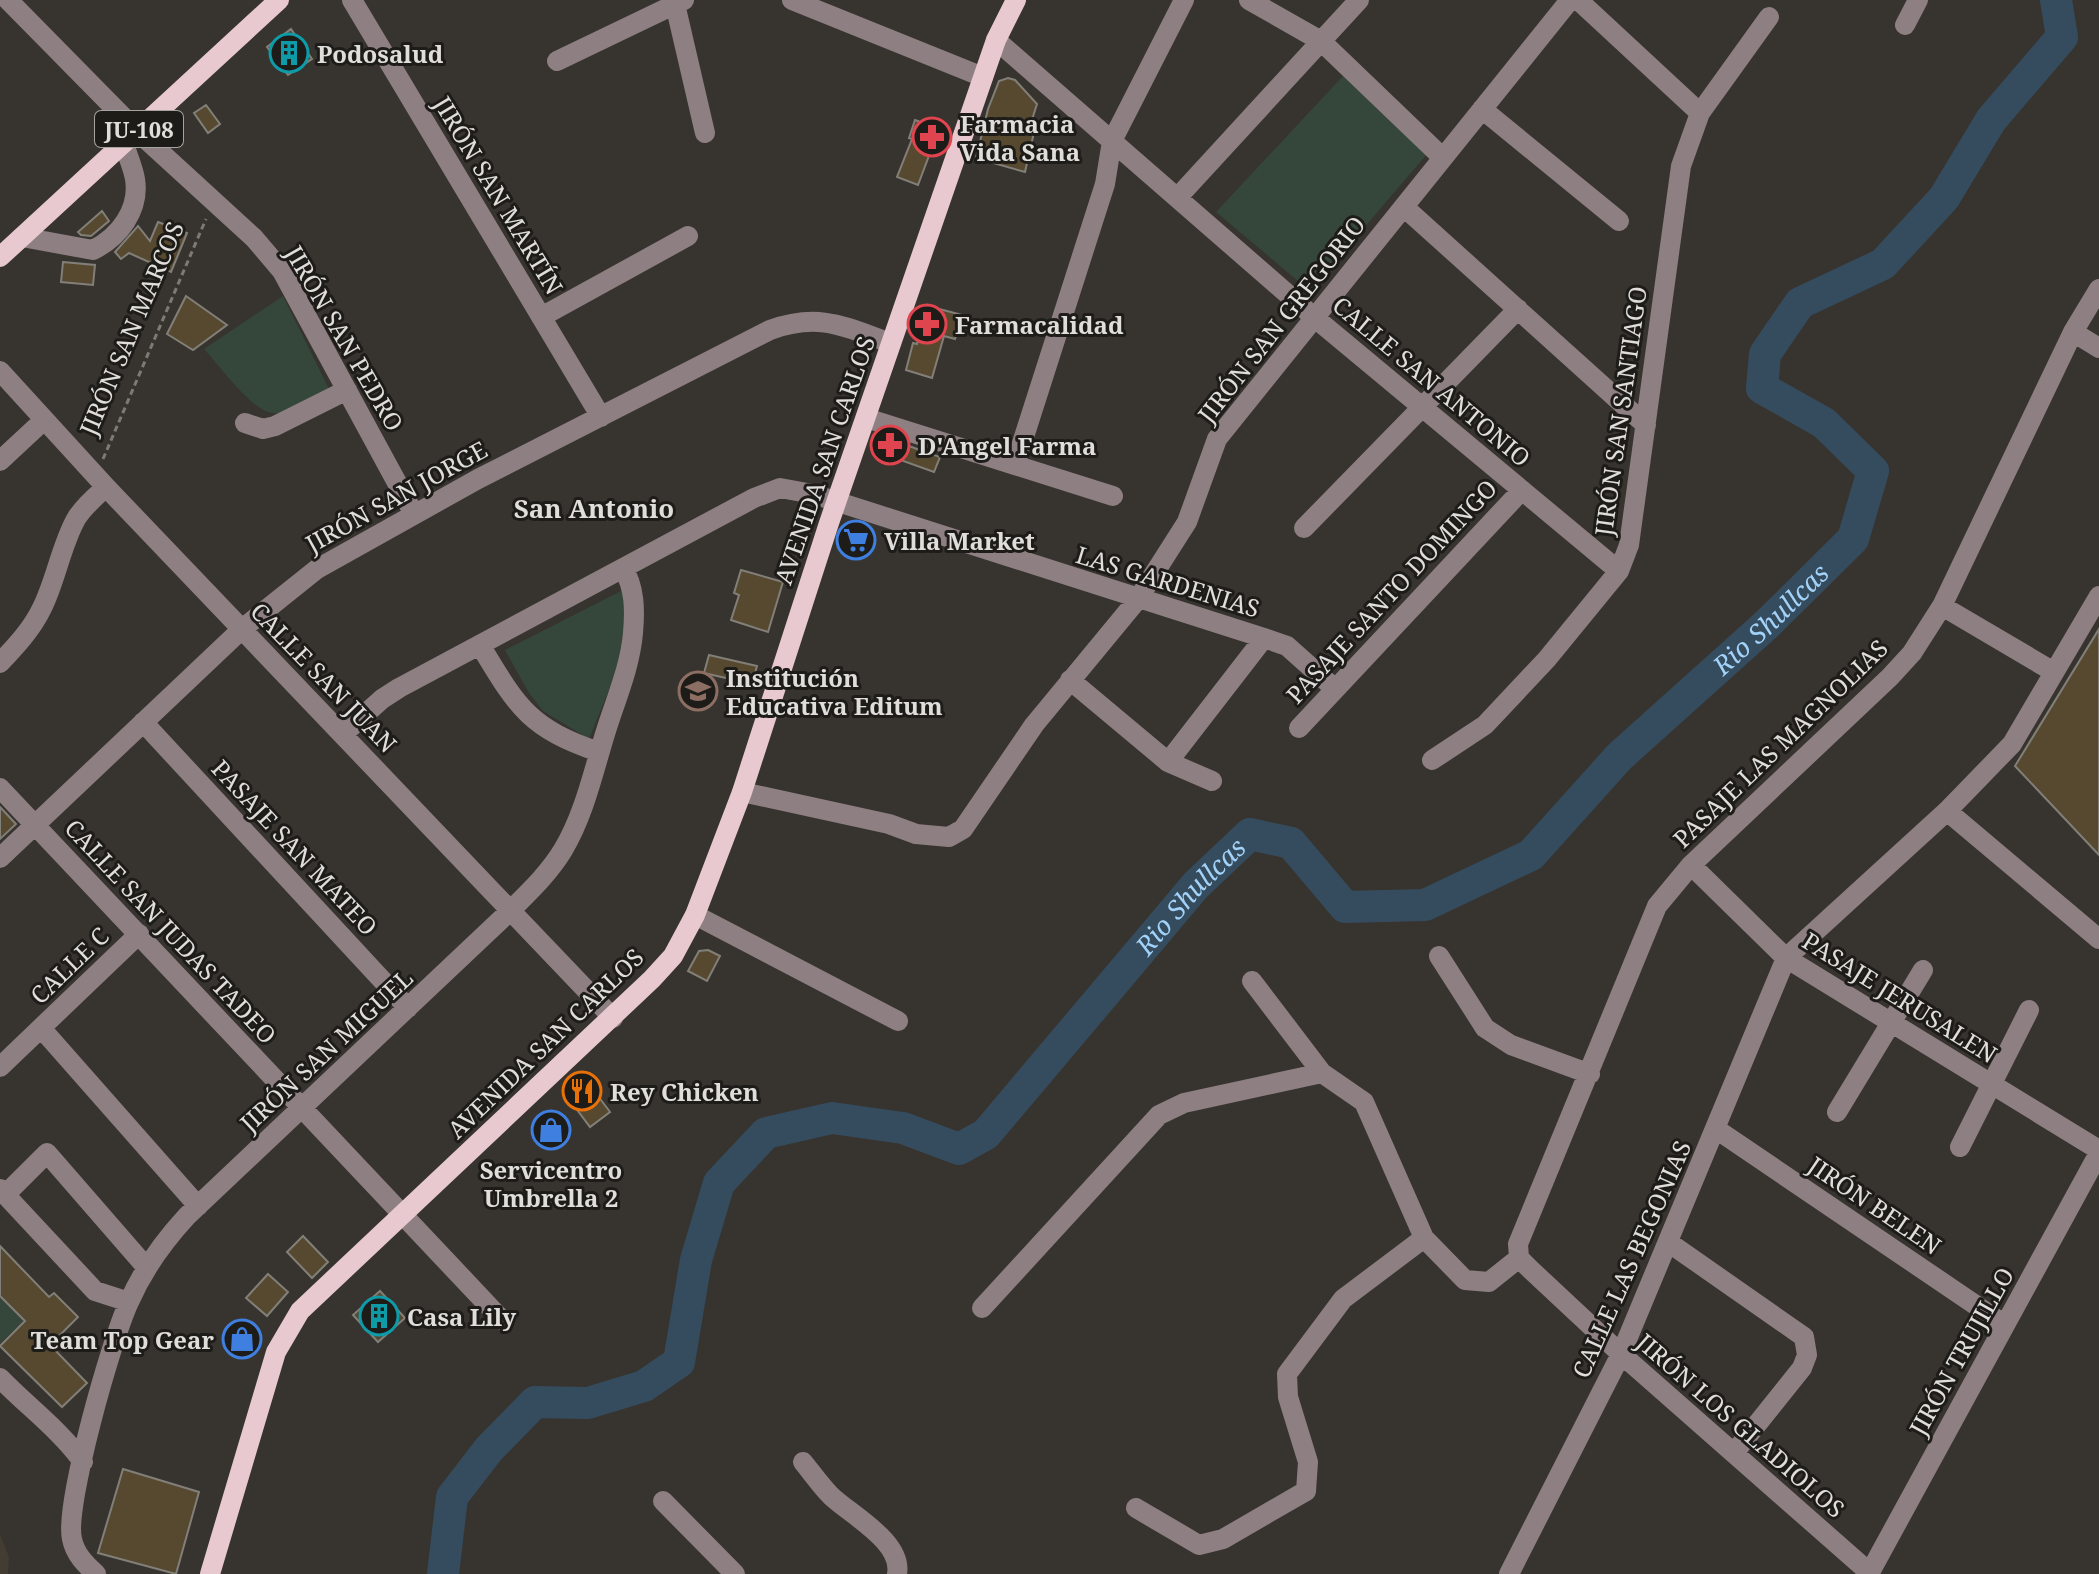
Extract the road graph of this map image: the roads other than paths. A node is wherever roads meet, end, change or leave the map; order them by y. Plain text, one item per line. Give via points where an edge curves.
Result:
1 (8, 0) edge
2 (279, 0) edge
3 (352, 0) edge
4 (792, 0) edge
5 (1016, 0) edge
6 (1184, 0) edge
7 (1249, 0) edge
8 (1359, 0) edge
9 (1570, 0) edge
10 (1578, 0) edge
11 (1918, 0) edge
12 (679, 2) edge
13 (1769, 17) dead end
14 (1905, 25) dead end
15 (996, 40) junction
16 (1321, 41) junction
17 (557, 61) dead end
18 (983, 77) junction
19 (1482, 109) junction
20 (1700, 113) junction
21 (705, 133) dead end
22 (131, 137) junction
23 (1112, 141) junction
24 (161, 152) junction
25 (1443, 158) junction
26 (136, 182) junction
27 (1177, 198) junction
28 (1404, 207) junction
29 (1619, 221) dead end
30 (688, 236) dead end
31 (22, 237) junction
32 (0, 257) edge
33 (2099, 289) edge
34 (1518, 309) junction
35 (541, 317) junction
36 (1315, 318) junction
37 (2073, 332) junction
38 (891, 343) junction
39 (2099, 348) edge
40 (0, 371) edge
41 (347, 390) junction
42 (1422, 407) junction
43 (601, 417) junction
44 (866, 418) junction
45 (44, 420) junction
46 (245, 423) dead end
47 (1646, 425) junction
48 (0, 461) edge
49 (1015, 465) junction
50 (101, 482) junction
51 (1522, 490) junction
52 (1113, 496) dead end
53 (837, 502) junction
54 (414, 514) junction
55 (1304, 528) dead end
56 (623, 568) junction
57 (1619, 571) junction
58 (2099, 596) edge
59 (1138, 599) junction
60 (1942, 606) junction
61 (242, 629) junction
62 (1264, 638) junction
63 (480, 645) junction
64 (0, 663) edge
65 (2054, 672) junction
66 (1070, 680) junction
67 (1334, 688) junction
68 (143, 722) junction
69 (1299, 728) dead end
70 (343, 734) junction
71 (599, 752) junction
72 (1432, 760) dead end
73 (1168, 762) junction
74 (1212, 781) dead end
75 (0, 788) edge
76 (742, 792) junction
77 (1947, 811) junction
78 (34, 824) junction
79 (0, 858) edge
80 (1691, 865) junction
81 (511, 910) junction
82 (695, 915) junction
83 (139, 934) junction
84 (2099, 939) edge
85 (1439, 956) dead end
86 (1786, 958) junction
87 (1923, 970) dead end
88 (1252, 981) dead end
89 (408, 1008) junction
90 (2029, 1010) dead end
91 (613, 1018) junction
92 (898, 1021) dead end
93 (1891, 1022) junction
94 (41, 1028) junction
95 (0, 1067) edge
96 (1322, 1073) junction
97 (1590, 1074) junction
98 (1991, 1084) junction
99 (303, 1108) junction
100 (1837, 1112) dead end
101 (1716, 1129) junction
102 (1960, 1147) dead end
103 (2099, 1152) edge
104 (2, 1192) edge
105 (198, 1206) junction
106 (403, 1215) junction
107 (1424, 1238) junction
108 (1668, 1242) junction
109 (1518, 1251) junction
110 (147, 1268) junction
111 (129, 1302) junction
112 (982, 1308) dead end
113 (502, 1320) dead end
114 (2005, 1325) junction
115 (1621, 1354) junction
116 (0, 1378) edge
117 (1734, 1453) junction
118 (83, 1462) junction
119 (803, 1462) dead end
120 (663, 1501) dead end
121 (1136, 1508) dead end
122 (96, 1574) edge
123 (210, 1574) edge
124 (735, 1574) edge
125 (897, 1574) edge
126 (1509, 1574) edge
127 (1870, 1574) edge

1 - 22 street, JIRÓN SAN PEDRO
2 - 22 main road, JU-108
3 - 35 street, JIRÓN SAN MARTÍN
4 - 18 street
5 - 15 main road, AVENIDA SAN CARLOS
6 - 23 street
7 - 16 street
8 - 16 street
9 - 19 street, JIRÓN SAN GREGORIO
10 - 20 street
11 - 14 street
12 - 17 street
12 - 21 street
13 - 20 street, JIRÓN SAN SANTIAGO
15 - 18 main road, AVENIDA SAN CARLOS
15 - 23 street, CALLE SAN ANTONIO
16 - 25 street
16 - 27 street
18 - 38 main road, AVENIDA SAN CARLOS
19 - 25 street, JIRÓN SAN GREGORIO
19 - 29 street
20 - 47 street, JIRÓN SAN SANTIAGO via 1681,166
22 - 24 street, JIRÓN SAN PEDRO
22 - 26 street
22 - 31 main road, JU-108
23 - 27 street, CALLE SAN ANTONIO
23 - 49 street via 1105,184
24 - 26 street
24 - 41 street, JIRÓN SAN PEDRO via 282,271
25 - 28 street, JIRÓN SAN GREGORIO
26 - 31 street via 133,209 119,232 93,250
27 - 36 street, CALLE SAN ANTONIO
28 - 34 street
28 - 36 street, JIRÓN SAN GREGORIO
30 - 35 street
31 - 32 main road, JU-108
33 - 37 street, PASAJE LAS MAGNOLIAS
34 - 42 street
34 - 47 street
35 - 43 street, JIRÓN SAN MARTÍN
36 - 42 street, CALLE SAN ANTONIO
36 - 59 street, JIRÓN SAN GREGORIO via 1217,439 1187,522
37 - 39 street
37 - 60 street, PASAJE LAS MAGNOLIAS
38 - 43 street, JIRÓN SAN JORGE via 804,320 770,330
38 - 44 main road, AVENIDA SAN CARLOS
40 - 45 street, CALLE SAN JUAN
41 - 46 street via 275,426 263,429
41 - 54 street, JIRÓN SAN PEDRO
42 - 51 street, CALLE SAN ANTONIO
42 - 55 street
43 - 54 street, JIRÓN SAN JORGE
44 - 49 street
44 - 53 main road, AVENIDA SAN CARLOS
45 - 48 street
45 - 50 street, CALLE SAN JUAN
47 - 57 street, JIRÓN SAN SANTIAGO via 1629,545
49 - 52 street
50 - 61 street, CALLE SAN JUAN
50 - 64 street via 75,521 41,611
51 - 57 street, CALLE SAN ANTONIO
51 - 67 street, PASAJE SANTO DOMINGO
53 - 56 street, LAS GARDENIAS via 780,488
53 - 59 street, LAS GARDENIAS
53 - 76 main road, AVENIDA SAN CARLOS
54 - 61 street, JIRÓN SAN JORGE via 317,569
56 - 63 street, LAS GARDENIAS
56 - 71 street, JIRÓN SAN MIGUEL via 633,590 632,645
57 - 72 street, JIRÓN SAN SANTIAGO via 1485,725
58 - 65 street
59 - 62 street, LAS GARDENIAS
59 - 66 street, JIRÓN SAN GREGORIO
60 - 65 street
60 - 80 street, PASAJE LAS MAGNOLIAS via 1890,677
61 - 68 street, JIRÓN SAN JORGE
61 - 70 street, CALLE SAN JUAN
62 - 67 street, LAS GARDENIAS via 1287,646
62 - 73 street
63 - 70 street, LAS GARDENIAS via 382,699
63 - 71 street via 523,710 554,735
65 - 77 street via 2012,744
66 - 73 street
66 - 76 street, JIRÓN SAN GREGORIO via 963,829 949,837 916,834
67 - 69 street, PASAJE SANTO DOMINGO
68 - 78 street, JIRÓN SAN JORGE
68 - 89 street, PASAJE SAN MATEO
70 - 81 street, CALLE SAN JUAN
71 - 81 street, JIRÓN SAN MIGUEL via 569,840 548,872
73 - 74 street
75 - 78 street, CALLE SAN JUDAS TADEO
76 - 82 main road, AVENIDA SAN CARLOS
77 - 84 street
77 - 86 street
78 - 79 street, JIRÓN SAN JORGE
78 - 83 street, CALLE SAN JUDAS TADEO
80 - 86 street, PASAJE JERUSALEN
80 - 97 street, PASAJE LAS MAGNOLIAS via 1657,906
81 - 89 street, JIRÓN SAN MIGUEL
81 - 91 street, CALLE SAN JUAN
82 - 91 main road, AVENIDA SAN CARLOS via 673,956
82 - 92 street
83 - 94 street, CALLE C
83 - 99 street, CALLE SAN JUDAS TADEO
85 - 97 street via 1485,1028 1511,1045
86 - 93 street, PASAJE JERUSALEN
86 - 101 street, CALLE LAS BEGONIAS
87 - 93 street
88 - 96 street
89 - 99 street, JIRÓN SAN MIGUEL
90 - 98 street
91 - 106 main road, AVENIDA SAN CARLOS
93 - 98 street, PASAJE JERUSALEN
93 - 100 street
94 - 95 street, CALLE C
94 - 105 street
96 - 107 street via 1364,1102
96 - 112 street via 1184,1103 1159,1115
97 - 109 street, PASAJE LAS MAGNOLIAS
98 - 102 street
98 - 103 street, PASAJE JERUSALEN
99 - 105 street, JIRÓN SAN MIGUEL
99 - 106 street, CALLE SAN JUDAS TADEO
101 - 108 street, CALLE LAS BEGONIAS
101 - 114 street, JIRÓN BELEN
103 - 114 street, JIRÓN TRUJILLO
104 - 110 street via 47,1153
104 - 111 street via 95,1291
105 - 110 street, JIRÓN SAN MIGUEL
106 - 113 street, CALLE SAN JUDAS TADEO
106 - 123 main road, AVENIDA SAN CARLOS via 300,1311 286,1332
107 - 109 street via 1465,1280 1489,1282
107 - 121 street via 1343,1299 1287,1374 1288,1397 1308,1462 1306,1491 1223,1539 1199,1545
108 - 115 street, CALLE LAS BEGONIAS
108 - 117 street via 1804,1337 1807,1355 1802,1368
109 - 115 street, JIRÓN LOS GLADIOLOS
110 - 111 street, JIRÓN SAN MIGUEL
111 - 118 street, JIRÓN SAN MIGUEL via 114,1338
114 - 127 street, JIRÓN TRUJILLO
115 - 117 street, JIRÓN LOS GLADIOLOS
115 - 126 street, CALLE LAS BEGONIAS
116 - 118 street via 68,1441
117 - 127 street, JIRÓN LOS GLADIOLOS
118 - 122 street, JIRÓN SAN MIGUEL via 70,1525 80,1558
119 - 125 street via 831,1495 888,1543
120 - 124 street

